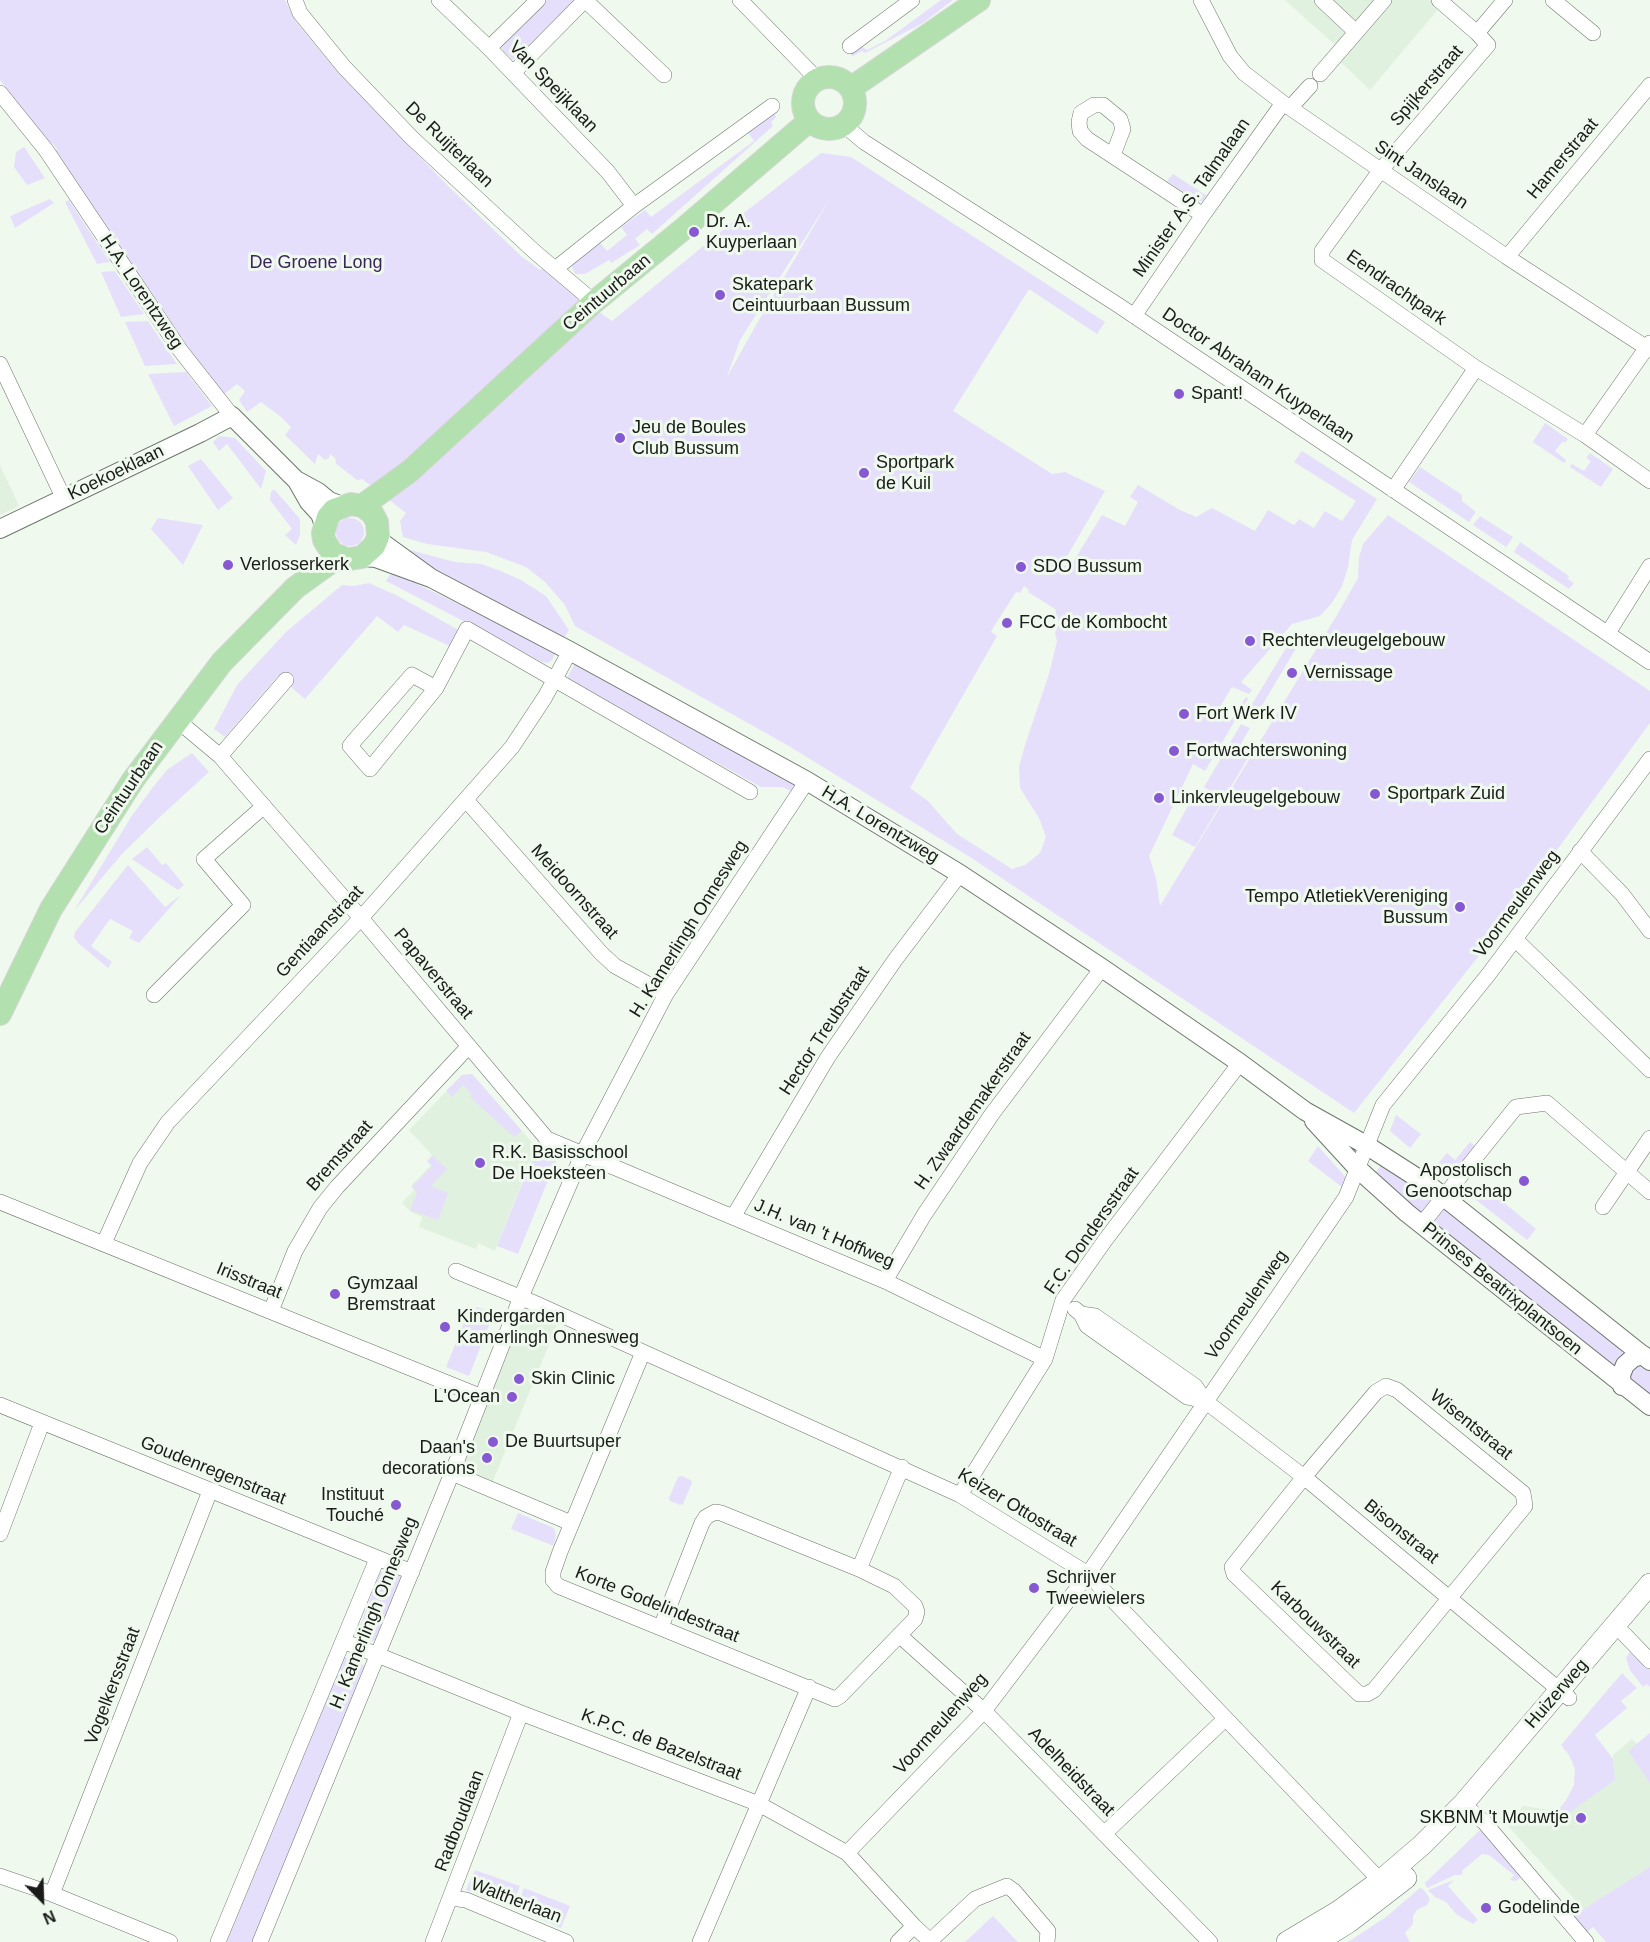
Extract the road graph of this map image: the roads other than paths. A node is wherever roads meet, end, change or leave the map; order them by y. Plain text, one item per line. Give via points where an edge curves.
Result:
1 (295, 0) edge
2 (439, 0) edge
3 (538, 0) edge
4 (585, 0) edge
5 (740, 0) edge
6 (912, 0) edge
7 (979, 0) edge
8 (1201, 0) edge
9 (1322, 0) edge
10 (1384, 0) edge
11 (1439, 0) edge
12 (1505, 0) edge
13 (1553, 0) edge
14 (1356, 32) junction
15 (1477, 33) junction
16 (1593, 33) dead end
17 (850, 46) dead end
18 (489, 48) junction
19 (513, 73) junction
20 (664, 75) dead end
21 (817, 79) junction
22 (1650, 85) edge
23 (851, 88) junction
24 (0, 93) edge
25 (772, 106) dead end
26 (1286, 106) junction
27 (809, 121) junction
28 (844, 125) junction
29 (1113, 155) dead end
30 (1380, 171) junction
31 (634, 206) junction
32 (1203, 215) junction
33 (1507, 257) junction
34 (555, 269) junction
35 (594, 302) junction
36 (1134, 316) junction
37 (1649, 347) edge
38 (0, 364) edge
39 (1476, 368) junction
40 (232, 416) junction
41 (1585, 435) junction
42 (296, 480) junction
43 (1650, 481) edge
44 (1393, 490) junction
45 (64, 499) junction
46 (364, 518) junction
47 (0, 529) edge
48 (324, 532) junction
49 (354, 558) junction
50 (1650, 566) edge
51 (431, 578) junction
52 (295, 588) junction
53 (1608, 633) junction
54 (570, 651) junction
55 (1650, 662) edge
56 (286, 680) dead end
57 (555, 681) junction
58 (436, 688) junction
59 (177, 720) junction
60 (220, 756) junction
61 (1650, 759) edge
62 (807, 781) junction
63 (750, 792) dead end
64 (466, 800) junction
65 (264, 806) junction
66 (1580, 851) junction
67 (960, 874) junction
68 (361, 918) junction
69 (1650, 931) edge
70 (1515, 939) junction
71 (1102, 968) junction
72 (666, 994) junction
73 (154, 995) dead end
74 (0, 1014) edge
75 (468, 1047) junction
76 (1240, 1063) junction
77 (1650, 1070) edge
78 (1305, 1111) junction
79 (1650, 1138) edge
80 (1366, 1145) junction
81 (583, 1153) junction
82 (1358, 1169) junction
83 (1628, 1173) junction
84 (1650, 1192) edge
85 (1444, 1197) junction
86 (0, 1202) edge
87 (1604, 1207) dead end
88 (733, 1217) junction
89 (1421, 1224) junction
90 (104, 1243) junction
91 (456, 1271) dead end
92 (885, 1281) junction
93 (521, 1297) junction
94 (1063, 1300) junction
95 (271, 1311) junction
96 (643, 1352) junction
97 (1647, 1358) edge
98 (1045, 1359) junction
99 (1622, 1386) junction
100 (482, 1397) junction
101 (1205, 1401) junction
102 (0, 1405) edge
103 (1650, 1407) edge
104 (42, 1423) junction
105 (902, 1467) junction
106 (452, 1473) junction
107 (1304, 1477) junction
108 (210, 1491) junction
109 (960, 1495) junction
110 (571, 1523) junction
111 (0, 1534) edge
112 (377, 1559) junction
113 (859, 1569) junction
114 (412, 1572) junction
115 (1088, 1574) junction
116 (1650, 1584) edge
117 (1450, 1597) junction
118 (1650, 1603) edge
119 (661, 1627) junction
120 (1624, 1634) junction
121 (899, 1635) junction
122 (343, 1641) junction
123 (377, 1654) junction
124 (1650, 1661) edge
125 (809, 1687) junction
126 (1565, 1694) junction
127 (984, 1711) junction
128 (521, 1713) junction
129 (1225, 1719) junction
130 (759, 1804) junction
131 (1468, 1808) junction
132 (1104, 1834) junction
133 (847, 1853) junction
134 (0, 1876) edge
135 (1381, 1890) junction
136 (52, 1894) junction
137 (451, 1898) junction
138 (914, 1926) junction
139 (930, 1941) edge
140 (170, 1942) edge
141 (218, 1942) edge
142 (260, 1942) edge
143 (433, 1942) edge
144 (566, 1942) edge
145 (699, 1942) edge
146 (898, 1942) edge
147 (1047, 1942) edge
148 (1210, 1942) edge
149 (1287, 1942) edge
150 (1317, 1942) edge
151 (1586, 1942) edge

1 - 34 street, De Ruijterlaan via 300,13 344,67 412,138
2 - 18 street, Van Speijklaan
3 - 18 street
4 - 19 street
4 - 20 street
5 - 21 street
6 - 17 street
7 - 23 main road
8 - 26 street, Sint Janslaan via 1230,56 1244,73
9 - 14 street
10 - 14 street, Minister A.S. Talmalaan
11 - 15 street
12 - 15 street, Spijkerstraat
13 - 16 street
14 - 26 street, Minister A.S. Talmalaan via 1315,80
15 - 30 street, Spijkerstraat via 1488,45
18 - 19 street, Van Speijklaan
19 - 31 street, Van Speijklaan via 608,172
21 - 23 main road via 836,77
21 - 27 main road via 803,96
22 - 33 street, Hamerstraat
23 - 28 main road via 855,109
24 - 40 street, H.A. Lorentzweg via 46,150 180,350
25 - 31 street
26 - 30 street, Sint Janslaan
26 - 32 street, Minister A.S. Talmalaan
27 - 28 main road via 827,129
27 - 35 main road, Ceintuurbaan
28 - 36 street, Doctor Abraham Kuyperlaan via 864,142
29 - 32 street
30 - 33 street, Sint Janslaan
30 - 39 street, Eendrachtpark via 1322,251 1322,260
31 - 34 street
32 - 36 street, Minister A.S. Talmalaan
33 - 37 street, Sint Janslaan
34 - 35 street, De Ruijterlaan
35 - 46 main road, Ceintuurbaan via 410,471 382,511
36 - 44 street, Doctor Abraham Kuyperlaan
37 - 41 street
38 - 45 street
39 - 41 street, Eendrachtpark
39 - 44 street
40 - 42 street, H.A. Lorentzweg
40 - 45 street, Koekoeklaan
41 - 43 street, Eendrachtpark
42 - 46 street, H.A. Lorentzweg
42 - 48 street, H.A. Lorentzweg via 321,514
44 - 53 street, Doctor Abraham Kuyperlaan
45 - 47 street, Koekoeklaan
46 - 48 main road via 334,510
46 - 49 main road via 374,546
46 - 51 street, H.A. Lorentzweg via 380,541
48 - 49 main road via 332,553
48 - 52 main road, Ceintuurbaan via 319,552
49 - 51 street, H.A. Lorentzweg via 376,558
49 - 52 main road, Ceintuurbaan via 330,562
50 - 53 street
51 - 54 street, H.A. Lorentzweg
52 - 59 main road, Ceintuurbaan via 222,662
53 - 55 street, Doctor Abraham Kuyperlaan
54 - 57 street, Gentiaanstraat
54 - 62 street, H.A. Lorentzweg
56 - 60 street
57 - 58 street via 467,629
57 - 63 street
57 - 64 street, Gentiaanstraat via 512,747
58 - 58 street via 412,675 354,741 350,746 369,769
59 - 60 street, Papaverstraat
59 - 74 main road, Ceintuurbaan via 133,780 51,909
60 - 65 street, Papaverstraat
61 - 66 street, Voormeulenweg
62 - 67 street, H.A. Lorentzweg
62 - 72 street, H. Kamerlingh Onnesweg
64 - 68 street, Gentiaanstraat
64 - 72 street, Meidoornstraat via 601,953 615,966
65 - 68 street, Papaverstraat
65 - 73 street via 204,859 243,905
66 - 69 street via 1622,894
66 - 70 street, Voormeulenweg
67 - 71 street, H.A. Lorentzweg
67 - 88 street, Hector Treubstraat via 828,1057
68 - 75 street, Papaverstraat
68 - 90 street, Gentiaanstraat via 168,1122 140,1162
70 - 77 street
70 - 80 street, Voormeulenweg via 1383,1105
71 - 76 street, H.A. Lorentzweg
71 - 92 street, H. Zwaardemakerstraat via 992,1114
72 - 81 street, H. Kamerlingh Onnesweg
75 - 81 street, Papaverstraat via 547,1139
75 - 95 street, Bremstraat via 320,1208 295,1251
76 - 78 street, H.A. Lorentzweg
76 - 94 street, F.C. Dondersstraat
78 - 80 street, Prinses Beatrixplantsoen
78 - 82 street, Prinses Beatrixplantsoen
79 - 83 street
80 - 82 street, Voormeulenweg
80 - 85 street, Prinses Beatrixplantsoen
81 - 88 street, J.H. van 't Hoffweg
81 - 93 street, H. Kamerlingh Onnesweg
82 - 89 street, Prinses Beatrixplantsoen
82 - 101 street, Voormeulenweg via 1346,1197
83 - 84 street
83 - 85 street via 1547,1103 1516,1107
83 - 87 street
85 - 89 street
85 - 97 street, Prinses Beatrixplantsoen
86 - 90 street, Irisstraat
88 - 92 street, J.H. van 't Hoffweg
89 - 99 street, Prinses Beatrixplantsoen
90 - 95 street, Irisstraat
91 - 93 street
92 - 98 street, J.H. van 't Hoffweg
93 - 96 street, Keizer Ottostraat
93 - 100 street, H. Kamerlingh Onnesweg
94 - 98 street, F.C. Dondersstraat
94 - 101 street via 1081,1314 1087,1326 1187,1397
95 - 100 street, Irisstraat
96 - 105 street, Keizer Ottostraat
96 - 110 street, Korte Godelindestraat
97 - 99 street via 1633,1358 1625,1365
98 - 109 street, F.C. Dondersstraat
99 - 103 street, Prinses Beatrixplantsoen
100 - 106 street, H. Kamerlingh Onnesweg
101 - 107 street, Bisonstraat
101 - 115 street, Voormeulenweg
102 - 104 street, Goudenregenstraat
104 - 108 street, Goudenregenstraat
104 - 111 street
105 - 109 street, Keizer Ottostraat
105 - 113 street
106 - 110 street
106 - 114 street, H. Kamerlingh Onnesweg
107 - 117 street, Bisonstraat
107 - 117 street, Wisentstraat via 1376,1392 1386,1386 1415,1404 1523,1493 1525,1506
107 - 117 street, Karbouwstraat via 1233,1567 1234,1574 1359,1694 1374,1690
108 - 112 street, Goudenregenstraat
108 - 136 street, Vogelkersstraat
109 - 115 street, Keizer Ottostraat
110 - 119 street, Korte Godelindestraat via 553,1572 558,1586
112 - 114 street, Goudenregenstraat
112 - 122 street, H. Kamerlingh Onnesweg
113 - 119 street via 714,1512 702,1523
113 - 121 street via 894,1586 915,1606 915,1619
114 - 123 street, H. Kamerlingh Onnesweg
115 - 127 street, Voormeulenweg
115 - 129 street, Keizer Ottostraat
116 - 126 main road, Huizerweg
117 - 126 street, Bisonstraat
118 - 120 main road, Huizerweg
119 - 125 street, Korte Godelindestraat
120 - 124 street
120 - 126 main road, Huizerweg
121 - 125 street, Korte Godelindestraat via 835,1699
121 - 127 street, Adelheidstraat
122 - 123 street, K.P.C. de Bazelstraat
122 - 141 street, H. Kamerlingh Onnesweg
123 - 128 street, K.P.C. de Bazelstraat
123 - 142 street, H. Kamerlingh Onnesweg
125 - 130 street
126 - 131 main road, Huizerweg
127 - 132 street, Adelheidstraat
127 - 133 street, Voormeulenweg
128 - 130 street, K.P.C. de Bazelstraat
128 - 137 street, Radboudlaan
129 - 132 street
129 - 135 street, Keizer Ottostraat
130 - 133 street, K.P.C. de Bazelstraat
130 - 145 street
131 - 135 main road, Huizerweg via 1422,1845
131 - 151 street
132 - 148 street, Adelheidstraat
133 - 138 street, K.P.C. de Bazelstraat
134 - 136 street
135 - 149 main road, Huizerweg
135 - 150 main road, Huizerweg via 1349,1922
136 - 140 street
137 - 143 street, Radboudlaan
137 - 144 street, Waltherlaan via 466,1900
138 - 139 street, K.P.C. de Bazelstraat
138 - 146 street
139 - 147 street, K.P.C. de Bazelstraat via 975,1899 1006,1886 1048,1931

